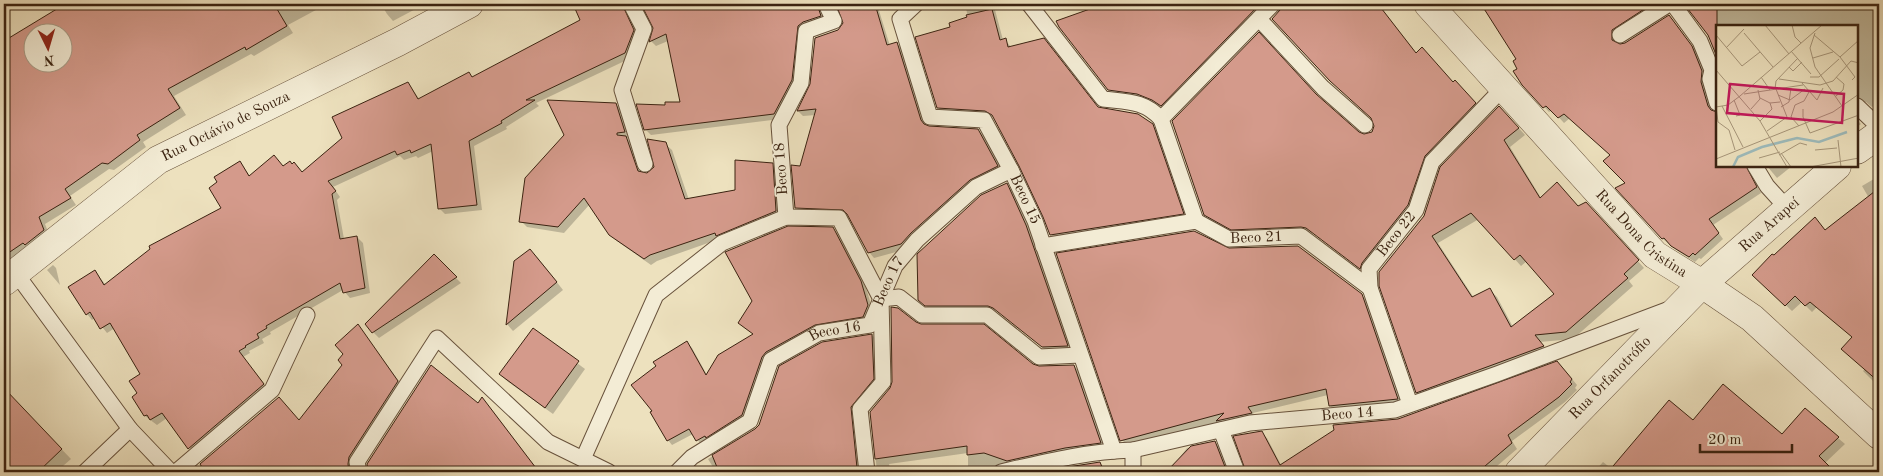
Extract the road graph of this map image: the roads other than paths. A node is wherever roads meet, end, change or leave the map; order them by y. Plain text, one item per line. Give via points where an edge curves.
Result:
1 (470, 4) edge
2 (631, 4) edge
3 (826, 4) edge
4 (916, 4) edge
5 (1029, 4) edge
6 (1273, 4) edge
7 (1428, 4) edge
8 (1669, 4) edge
9 (1673, 4) edge
10 (1259, 19) junction
11 (1620, 35) dead end
12 (1504, 87) junction
13 (1716, 100) edge
14 (1858, 107) edge
15 (1161, 119) junction
16 (1365, 125) dead end
17 (1879, 127) edge
18 (1879, 134) edge
19 (1858, 149) edge
20 (644, 164) dead end
21 (1756, 168) edge
22 (1835, 168) edge
23 (1011, 170) junction
24 (1787, 208) junction
25 (786, 217) junction
26 (1196, 221) junction
27 (1043, 246) junction
28 (9, 277) edge
29 (1702, 284) junction
30 (1370, 288) junction
31 (881, 299) junction
32 (1682, 304) junction
33 (307, 315) dead end
34 (1080, 355) junction
35 (1410, 404) junction
36 (130, 428) junction
37 (1221, 430) junction
38 (1879, 435) edge
39 (1114, 450) junction
40 (1133, 450) junction
41 (583, 459) junction
42 (85, 472) edge
43 (171, 472) edge
44 (176, 472) edge
45 (358, 472) edge
46 (609, 472) edge
47 (677, 472) edge
48 (867, 472) edge
49 (1001, 472) edge
50 (1133, 472) edge
51 (1237, 472) edge
52 (1519, 472) edge

1 - 28 street, Rua Octávio de Souza via 158,160
2 - 20 lane via 644,29 622,90
3 - 25 lane, Beco 18 via 834,21 806,31 801,83 779,125
4 - 23 lane, Beco 15 via 900,19 930,117 984,120
5 - 15 lane via 1103,99 1139,103 1152,109
6 - 10 lane
7 - 12 street, Rua Dona Cristina
8 - 11 lane
9 - 13 lane via 1700,41 1712,70 1710,79
10 - 15 lane
10 - 16 lane via 1323,88
12 - 29 street, Rua Dona Cristina via 1655,255
12 - 30 lane, Beco 22 via 1432,162 1416,210 1369,269
14 - 17 lane
15 - 26 lane
18 - 19 street
21 - 24 lane
22 - 24 street, Rua Arapeí
23 - 27 lane, Beco 15
23 - 31 lane, Beco 17 via 976,187 917,240 895,266
24 - 29 street, Rua Arapeí
25 - 31 lane, Beco 18 via 839,218
25 - 41 lane via 722,243 656,295
26 - 27 lane
26 - 30 lane, Beco 21 via 1229,239 1301,236
27 - 34 lane, Beco 15
28 - 36 lane
29 - 32 street, Rua Orfanotrófio
29 - 38 street, Rua Dona Cristina via 1752,318
30 - 35 lane, Beco 22
31 - 34 lane via 899,296 922,315 987,315 1039,357
31 - 47 lane, Beco 16 via 870,325 819,333 771,360 750,421 692,457
31 - 48 lane, Beco 17 via 883,382 860,409
32 - 35 lane, Beco 14
32 - 52 street, Rua Orfanotrófio
33 - 44 lane via 272,390
34 - 39 lane, Beco 15
35 - 37 lane, Beco 14 via 1395,410 1250,423
36 - 42 lane
36 - 43 lane
37 - 40 lane, Beco 14
37 - 51 lane
39 - 40 lane, Beco 14
39 - 49 lane, Beco 14
40 - 50 lane
41 - 45 lane via 548,442 437,338 357,462
41 - 46 lane

